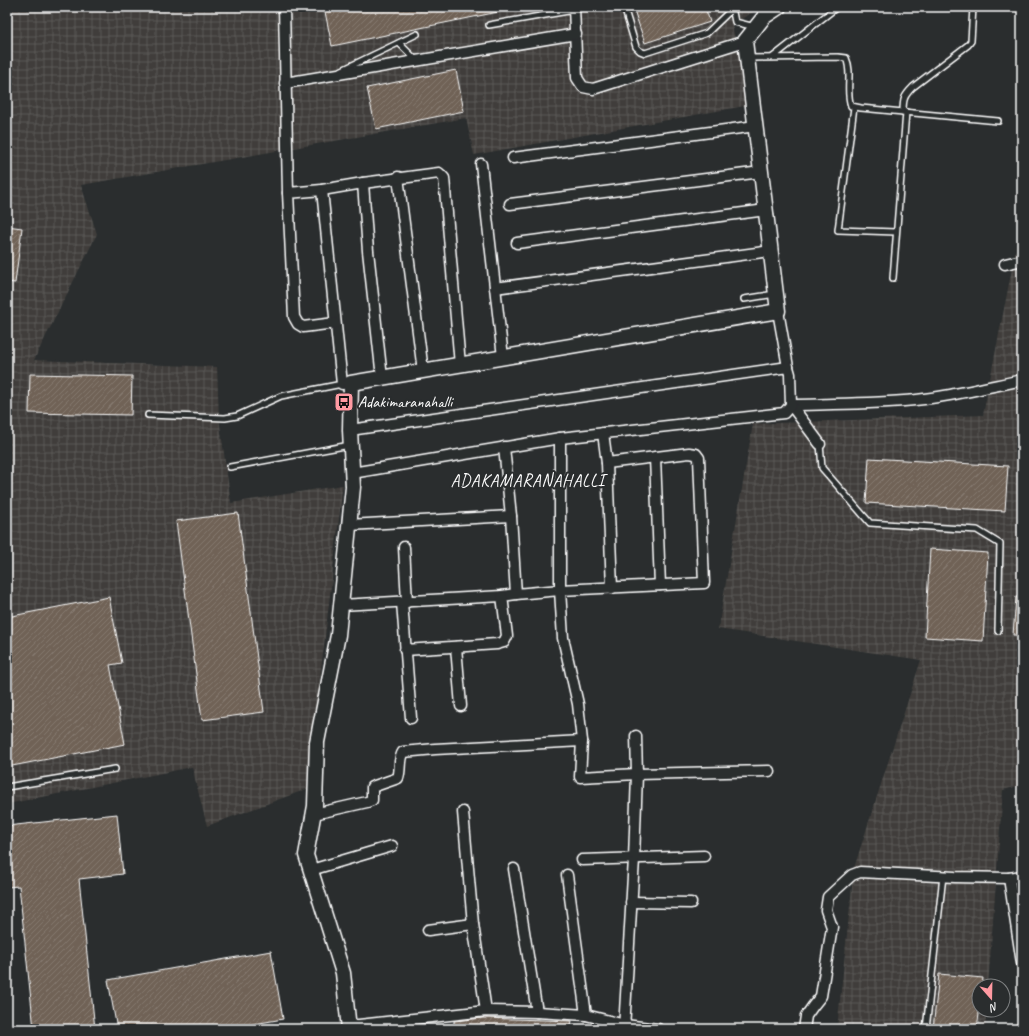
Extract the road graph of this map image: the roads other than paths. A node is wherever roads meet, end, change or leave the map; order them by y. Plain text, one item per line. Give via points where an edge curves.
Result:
1 (284, 7) edge
2 (624, 7) edge
3 (779, 7) edge
4 (837, 7) edge
5 (973, 7) edge
6 (733, 8) edge
7 (574, 9) edge
8 (489, 25) dead end
9 (756, 28) junction
10 (417, 34) dead end
11 (576, 34) junction
12 (745, 41) junction
13 (399, 43) junction
14 (773, 57) junction
15 (747, 58) junction
16 (416, 61) junction
17 (331, 75) junction
18 (285, 83) junction
19 (854, 107) junction
20 (904, 112) junction
21 (998, 121) dead end
22 (756, 126) junction
23 (513, 158) dead end
24 (481, 164) dead end
25 (761, 172) junction
26 (398, 178) junction
27 (363, 183) junction
28 (322, 190) junction
29 (288, 193) junction
30 (510, 204) dead end
31 (766, 210) junction
32 (896, 232) junction
33 (517, 243) dead end
34 (771, 251) junction
35 (1022, 260) edge
36 (1005, 264) dead end
37 (893, 278) dead end
38 (495, 288) junction
39 (776, 294) junction
40 (744, 299) dead end
41 (778, 311) junction
42 (335, 323) junction
43 (503, 357) junction
44 (460, 365) junction
45 (788, 366) junction
46 (423, 371) junction
47 (382, 378) junction
48 (1022, 380) edge
49 (346, 384) junction
50 (791, 405) junction
51 (148, 415) dead end
52 (350, 430) junction
53 (603, 433) junction
54 (560, 438) junction
55 (820, 444) joint
56 (351, 445) junction
57 (504, 447) junction
58 (655, 457) junction
59 (607, 463) junction
60 (230, 467) dead end
61 (352, 473) junction
62 (511, 516) junction
63 (349, 525) junction
64 (404, 547) dead end
65 (660, 586) junction
66 (612, 588) junction
67 (560, 590) junction
68 (516, 594) junction
69 (502, 596) junction
70 (404, 602) junction
71 (341, 605) junction
72 (998, 631) dead end
73 (456, 647) junction
74 (406, 650) junction
75 (461, 706) dead end
76 (411, 718) dead end
77 (636, 736) dead end
78 (582, 740) junction
79 (115, 769) dead end
80 (769, 771) dead end
81 (637, 774) junction
82 (7, 787) edge
83 (463, 812) dead end
84 (314, 814) junction
85 (392, 846) dead end
86 (704, 856) dead end
87 (634, 859) junction
88 (582, 860) dead end
89 (514, 869) dead end
90 (310, 870) junction
91 (567, 875) dead end
92 (943, 876) junction
93 (1022, 876) edge
94 (1009, 878) junction
95 (631, 902) junction
96 (691, 903) dead end
97 (473, 924) junction
98 (428, 930) dead end
99 (1022, 964) edge
100 (486, 1011) junction
101 (537, 1012) junction
102 (586, 1015) junction
103 (625, 1027) edge
104 (350, 1028) edge
105 (658, 1029) edge
106 (804, 1029) edge
107 (926, 1029) edge

1 - 18 street
2 - 6 lane via 636,47 644,53 707,33
3 - 9 street via 764,17
4 - 14 lane
5 - 20 lane via 971,41 913,87 903,101
6 - 9 lane via 736,22
7 - 8 lane
7 - 11 street
9 - 12 street
10 - 13 lane
11 - 12 street via 578,78 583,87 593,89
11 - 16 street
12 - 15 street
13 - 16 lane
13 - 17 lane
14 - 15 lane
14 - 19 lane via 846,58 849,64 848,99
15 - 22 street
16 - 17 street
17 - 18 street
18 - 29 street
19 - 20 lane
19 - 32 lane via 838,230
20 - 21 lane
20 - 32 lane
22 - 23 street
22 - 25 street
24 - 38 street
25 - 30 street
25 - 31 street
26 - 27 street
26 - 44 street via 439,173 444,178
26 - 46 street
27 - 28 street
27 - 47 street
28 - 29 street
28 - 42 street
29 - 42 street via 294,317 303,327
31 - 33 street
31 - 34 street
32 - 37 lane
34 - 38 street
34 - 39 street
35 - 36 street
38 - 43 street
39 - 40 lane
39 - 41 street
41 - 43 street
41 - 45 street
42 - 49 street
43 - 44 street
44 - 46 street
45 - 50 street
45 - 52 street
46 - 47 street
47 - 49 street
48 - 50 street via 952,395 906,401
49 - 51 lane via 282,396 238,416 226,418
49 - 52 street
50 - 53 street via 784,413
50 - 55 street
52 - 56 street
53 - 54 street
53 - 59 street
54 - 57 street
54 - 67 street
55 - 72 lane via 822,468 870,524 977,530 1000,544
56 - 60 lane
56 - 61 street
57 - 61 street
57 - 62 street
58 - 59 street
58 - 65 street
58 - 65 street via 696,454 699,458 700,474 704,583
59 - 66 street
61 - 63 street
62 - 63 street
62 - 68 street
63 - 71 street
64 - 70 street
65 - 66 street
66 - 67 street
67 - 68 street
67 - 78 street via 563,638 578,704
68 - 69 street
69 - 70 street
69 - 73 street via 507,636 504,642
70 - 71 street
70 - 74 street
71 - 84 street via 338,635 317,742
73 - 74 street
73 - 75 street
74 - 76 street
77 - 81 street
78 - 81 street via 580,777
78 - 84 street via 403,752 398,778 372,787 372,800
79 - 82 lane
80 - 81 street
81 - 87 street
83 - 97 street
84 - 90 street via 306,855
85 - 90 street
86 - 87 street
87 - 88 street
87 - 95 street
89 - 101 street
90 - 104 street via 343,973
91 - 102 street
92 - 94 street
92 - 106 street via 860,872 852,875 828,897 826,910 832,927 821,996 806,1016
92 - 107 lane
93 - 94 street
94 - 99 street
95 - 96 street
95 - 103 street
97 - 98 street
97 - 100 street
100 - 101 street
100 - 104 street
101 - 102 street
102 - 103 street
103 - 105 street

